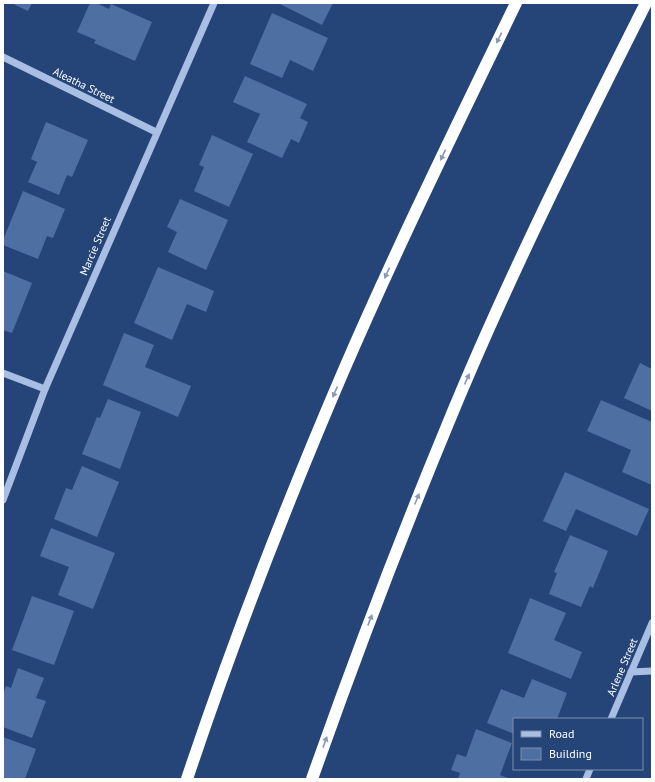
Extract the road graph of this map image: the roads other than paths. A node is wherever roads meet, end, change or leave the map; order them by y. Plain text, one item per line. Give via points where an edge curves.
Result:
1 (214, 3) edge
2 (516, 3) edge
3 (646, 3) edge
4 (3, 58) edge
5 (156, 132) junction
6 (3, 373) edge
7 (45, 389) junction
8 (3, 500) edge
9 (652, 623) edge
10 (631, 672) junction
11 (652, 672) edge
12 (611, 718) edge
13 (187, 779) edge
14 (312, 779) edge

1 - 5 street, Marcie Street
2 -> 13 highway via 387,272 343,372 248,605
14 -> 3 highway via 389,570 448,424 507,290
4 - 5 street, Aleatha Street
5 - 7 street, Marcie Street
6 - 7 street
7 - 8 street, Marcie Street
9 - 10 street, Arlene Street
10 - 11 street
10 - 12 street, Arlene Street

